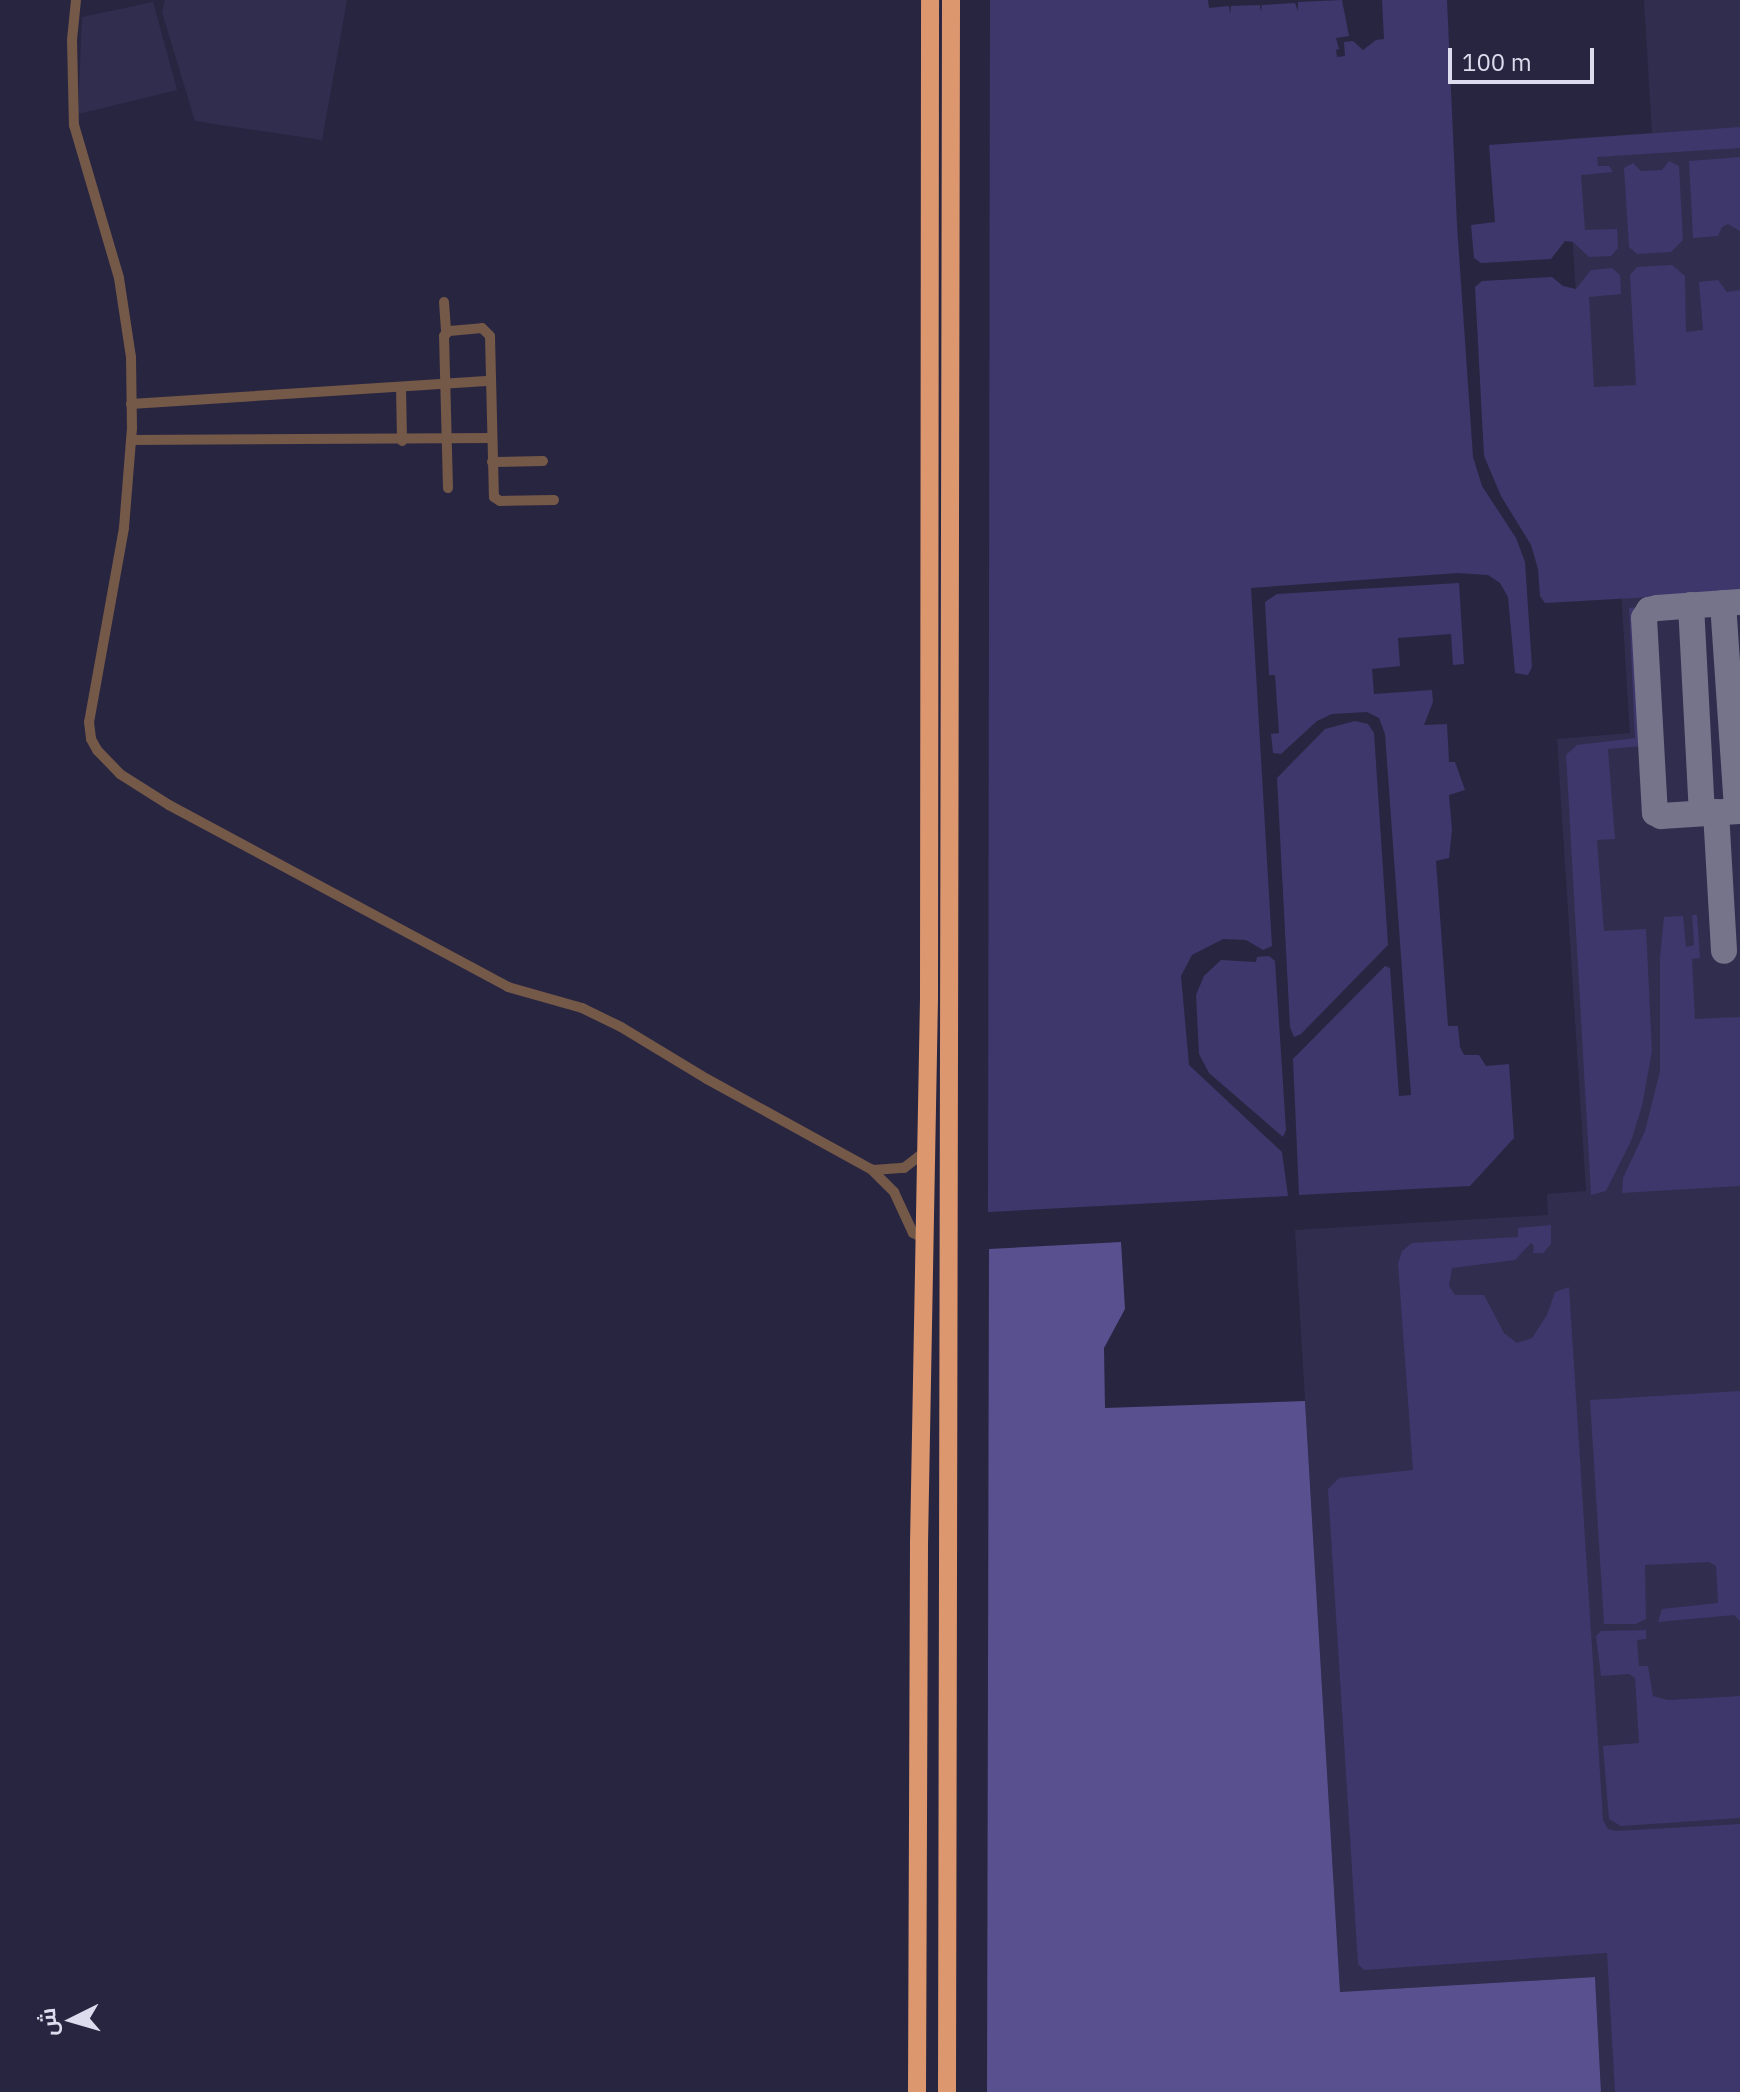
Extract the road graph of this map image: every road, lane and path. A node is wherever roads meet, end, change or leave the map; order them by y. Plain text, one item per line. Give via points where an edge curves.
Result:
1 (76, 0) edge
2 (930, 0) edge
3 (951, 0) edge
4 (929, 298) junction
5 (952, 299) junction
6 (444, 302) dead end
7 (446, 333) junction
8 (490, 381) junction
9 (446, 384) junction
10 (401, 387) junction
11 (131, 404) junction
12 (492, 438) junction
13 (131, 440) junction
14 (446, 440) junction
15 (402, 441) junction
16 (543, 461) dead end
17 (492, 462) junction
18 (448, 488) dead end
19 (554, 500) dead end
20 (926, 1151) junction
21 (871, 1169) junction
22 (926, 1239) junction
23 (948, 1239) junction
24 (917, 2092) edge
25 (947, 2092) edge

1 - 11 street via 74,125 122,290
2 - 4 highway
3 - 5 highway
4 - 5 highway
4 - 20 highway
5 - 23 highway
6 - 7 street
7 - 8 street via 488,331
7 - 9 street
8 - 9 street
8 - 12 street
9 - 10 street
9 - 14 street
10 - 11 street
10 - 15 street
11 - 13 street
12 - 14 street
12 - 17 street
13 - 15 street
13 - 21 street via 117,578 89,722 91,739 109,764 169,805 490,977 621,1027
14 - 15 street
14 - 18 street
16 - 17 street
17 - 19 street via 496,499
20 - 21 street via 904,1168
20 - 22 highway
21 - 22 street via 894,1192 913,1233
22 - 23 highway
22 - 24 highway
23 - 25 highway

